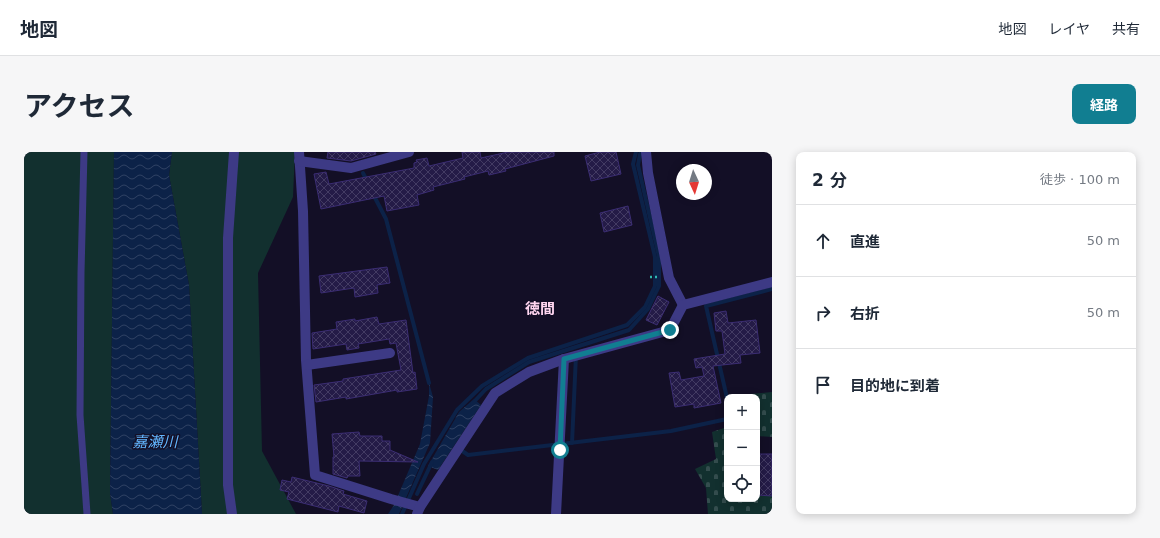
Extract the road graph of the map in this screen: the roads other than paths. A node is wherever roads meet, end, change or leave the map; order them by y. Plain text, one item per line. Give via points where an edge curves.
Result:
1 (84, 152) edge
2 (234, 152) edge
3 (409, 152) edge
4 (646, 154) edge
5 (299, 156) edge
6 (772, 282) edge
7 (683, 305) junction
8 (390, 353) dead end
9 (568, 358) junction
10 (307, 365) junction
11 (416, 508) edge
12 (87, 514) edge
13 (232, 514) edge
14 (556, 514) edge

1 - 12 lane via 80,415
2 - 13 street via 228,238 228,485
3 - 5 street via 351,168
4 - 7 street via 669,278
5 - 10 street
6 - 7 street
7 - 9 street via 670,330
8 - 10 street
9 - 11 street via 528,372 495,393
9 - 14 street
10 - 11 street via 315,475

